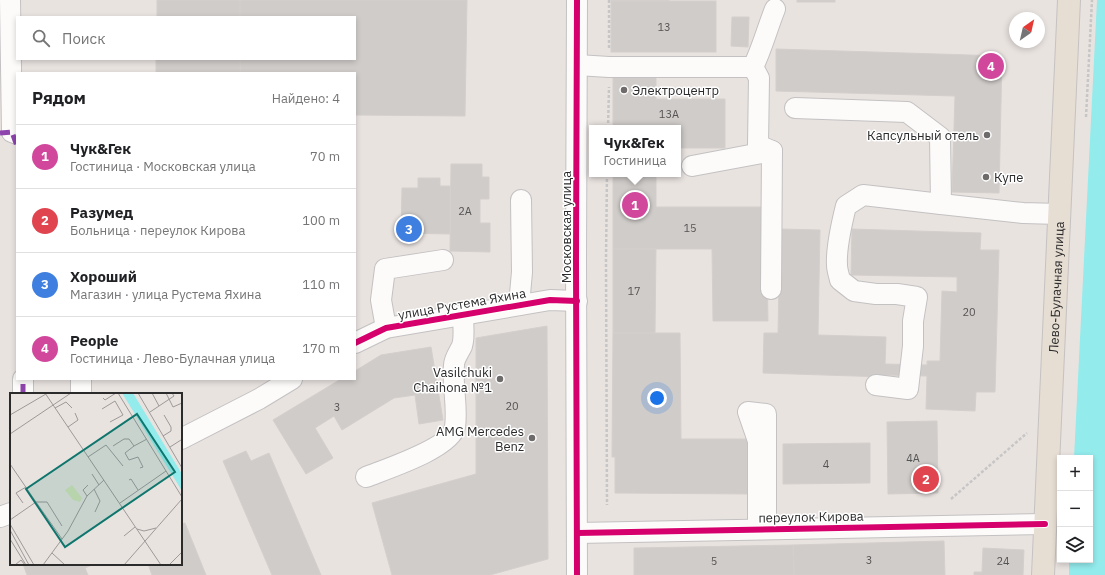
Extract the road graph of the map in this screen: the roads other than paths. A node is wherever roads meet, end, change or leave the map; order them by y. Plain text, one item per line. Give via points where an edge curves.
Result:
1 (10, 0) edge
2 (577, 0) edge
3 (1069, 0) edge
4 (775, 10) dead end
5 (577, 65) junction
6 (753, 67) junction
7 (795, 108) dead end
8 (12, 136) edge
9 (772, 151) junction
10 (692, 166) dead end
11 (521, 200) dead end
12 (941, 204) junction
13 (1059, 214) junction
14 (443, 260) dead end
15 (771, 289) dead end
16 (577, 300) junction
17 (519, 305) junction
18 (463, 316) junction
19 (386, 328) junction
20 (356, 343) edge
21 (23, 380) edge
22 (81, 380) edge
23 (290, 380) edge
24 (876, 385) dead end
25 (23, 393) edge
26 (80, 393) edge
27 (182, 438) edge
28 (366, 477) dead end
29 (10, 513) edge
30 (0, 517) edge
31 (1045, 524) junction
32 (762, 529) junction
33 (577, 533) junction
34 (577, 575) edge
35 (1043, 575) edge

1 - 8 street
2 - 5 street, Московская улица
3 - 13 main road, Лево-Булачная улица
4 - 6 street
5 - 6 street
5 - 16 street, Московская улица
6 - 9 street via 759,78 758,145
7 - 12 street via 907,112 940,137
9 - 10 street
9 - 15 street
11 - 17 street via 522,272
12 - 13 street via 1023,213
12 - 24 street via 863,195 846,206 837,265 840,280 854,291 917,297 908,389
13 - 31 main road, Лево-Булачная улица
14 - 19 street via 385,269 381,300
16 - 17 street, улица Рустема Яхина via 550,300
16 - 33 street, Московская улица
17 - 18 street, улица Рустема Яхина
18 - 19 street, улица Рустема Яхина
18 - 28 street via 463,344 454,364 455,428 449,438 421,454
19 - 20 street, улица Рустема Яхина
21 - 25 street
22 - 26 street
23 - 27 street
29 - 30 street
31 - 32 street, переулок Кирова
31 - 35 main road, Лево-Булачная улица
32 - 32 street via 766,414 748,412 758,441
32 - 33 street, переулок Кирова
33 - 34 street, Московская улица

